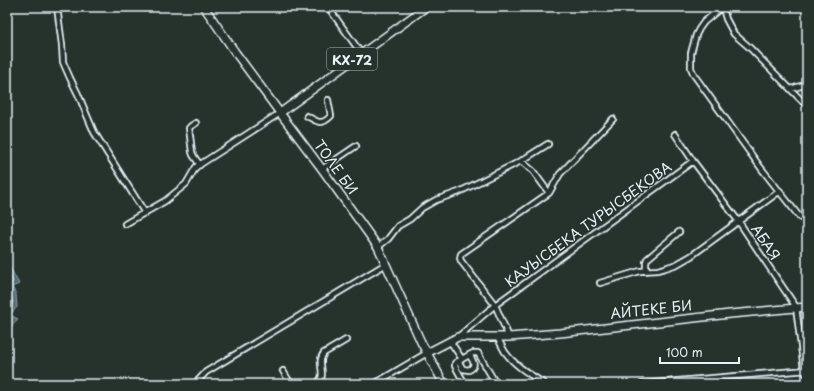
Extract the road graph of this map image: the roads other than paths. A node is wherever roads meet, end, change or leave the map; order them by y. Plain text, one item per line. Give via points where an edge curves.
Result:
1 (57, 7) edge
2 (204, 7) edge
3 (328, 7) edge
4 (426, 7) edge
5 (724, 7) edge
6 (361, 53) junction
7 (807, 84) edge
8 (791, 89) junction
9 (328, 100) dead end
10 (807, 106) edge
11 (280, 113) junction
12 (307, 116) dead end
13 (613, 119) dead end
14 (196, 123) dead end
15 (675, 134) dead end
16 (548, 144) dead end
17 (356, 146) dead end
18 (521, 161) junction
19 (693, 161) junction
20 (200, 165) junction
21 (322, 169) junction
22 (780, 191) junction
23 (549, 193) junction
24 (145, 213) junction
25 (739, 222) junction
26 (807, 223) edge
27 (125, 224) dead end
28 (679, 232) dead end
29 (378, 247) junction
30 (386, 264) junction
31 (646, 271) junction
32 (600, 283) dead end
33 (495, 305) junction
34 (796, 307) junction
35 (807, 307) edge
36 (807, 312) edge
37 (458, 337) junction
38 (497, 337) junction
39 (509, 337) junction
40 (346, 340) dead end
41 (450, 341) junction
42 (470, 354) junction
43 (428, 355) junction
44 (460, 360) junction
45 (283, 371) dead end
46 (806, 371) edge
47 (195, 384) edge
48 (291, 384) edge
49 (316, 384) edge
50 (374, 384) edge
51 (444, 384) edge
52 (465, 384) edge
53 (496, 384) edge
54 (545, 384) edge
55 (642, 384) edge

1 - 24 street via 63,62 94,132
2 - 11 street, ТОЛЕ БИ
3 - 6 street
4 - 6 street, КХ-72
5 - 8 street via 726,19 734,34
5 - 22 street via 699,29 691,53 691,68
6 - 11 street, КХ-72
7 - 8 street
8 - 10 street
9 - 12 street via 331,113 329,118 321,123
11 - 20 street
11 - 21 street, ТОЛЕ БИ
13 - 23 street via 560,174
14 - 20 street via 189,128 190,144 193,155
15 - 19 street, АБАЯ
16 - 18 street
17 - 21 street
18 - 23 street via 534,171
18 - 29 street via 422,208 398,226
19 - 25 street, АБАЯ
19 - 33 street, КАУЫСБЕКА ТУРЫСБЕКОВА
20 - 24 street via 186,184
21 - 29 street, ТОЛЕ БИ
22 - 25 street
22 - 26 street
23 - 33 street via 460,256 461,261
24 - 27 street
25 - 31 street via 677,264
25 - 34 street, АБАЯ
28 - 31 street via 647,259
29 - 30 street, ТОЛЕ БИ
30 - 43 street, ТОЛЕ БИ
30 - 47 street via 206,372
31 - 32 street
33 - 37 street, КАУЫСБЕКА ТУРЫСБЕКОВА
33 - 39 street
34 - 35 street, АЙТЕКЕ БИ
34 - 39 street, АЙТЕКЕ БИ
34 - 46 street, АБАЯ
35 - 36 street
37 - 38 street, АЙТЕКЕ БИ
37 - 41 street
38 - 39 street, АЙТЕКЕ БИ
38 - 54 street via 505,352 523,370
40 - 49 street via 322,355 321,379
41 - 43 street
41 - 44 street
42 - 44 street
42 - 44 street via 474,361 472,369 463,369
42 - 53 street via 478,353
43 - 50 street
43 - 51 street, ТОЛЕ БИ
44 - 52 street via 455,366
45 - 48 street
46 - 55 street

